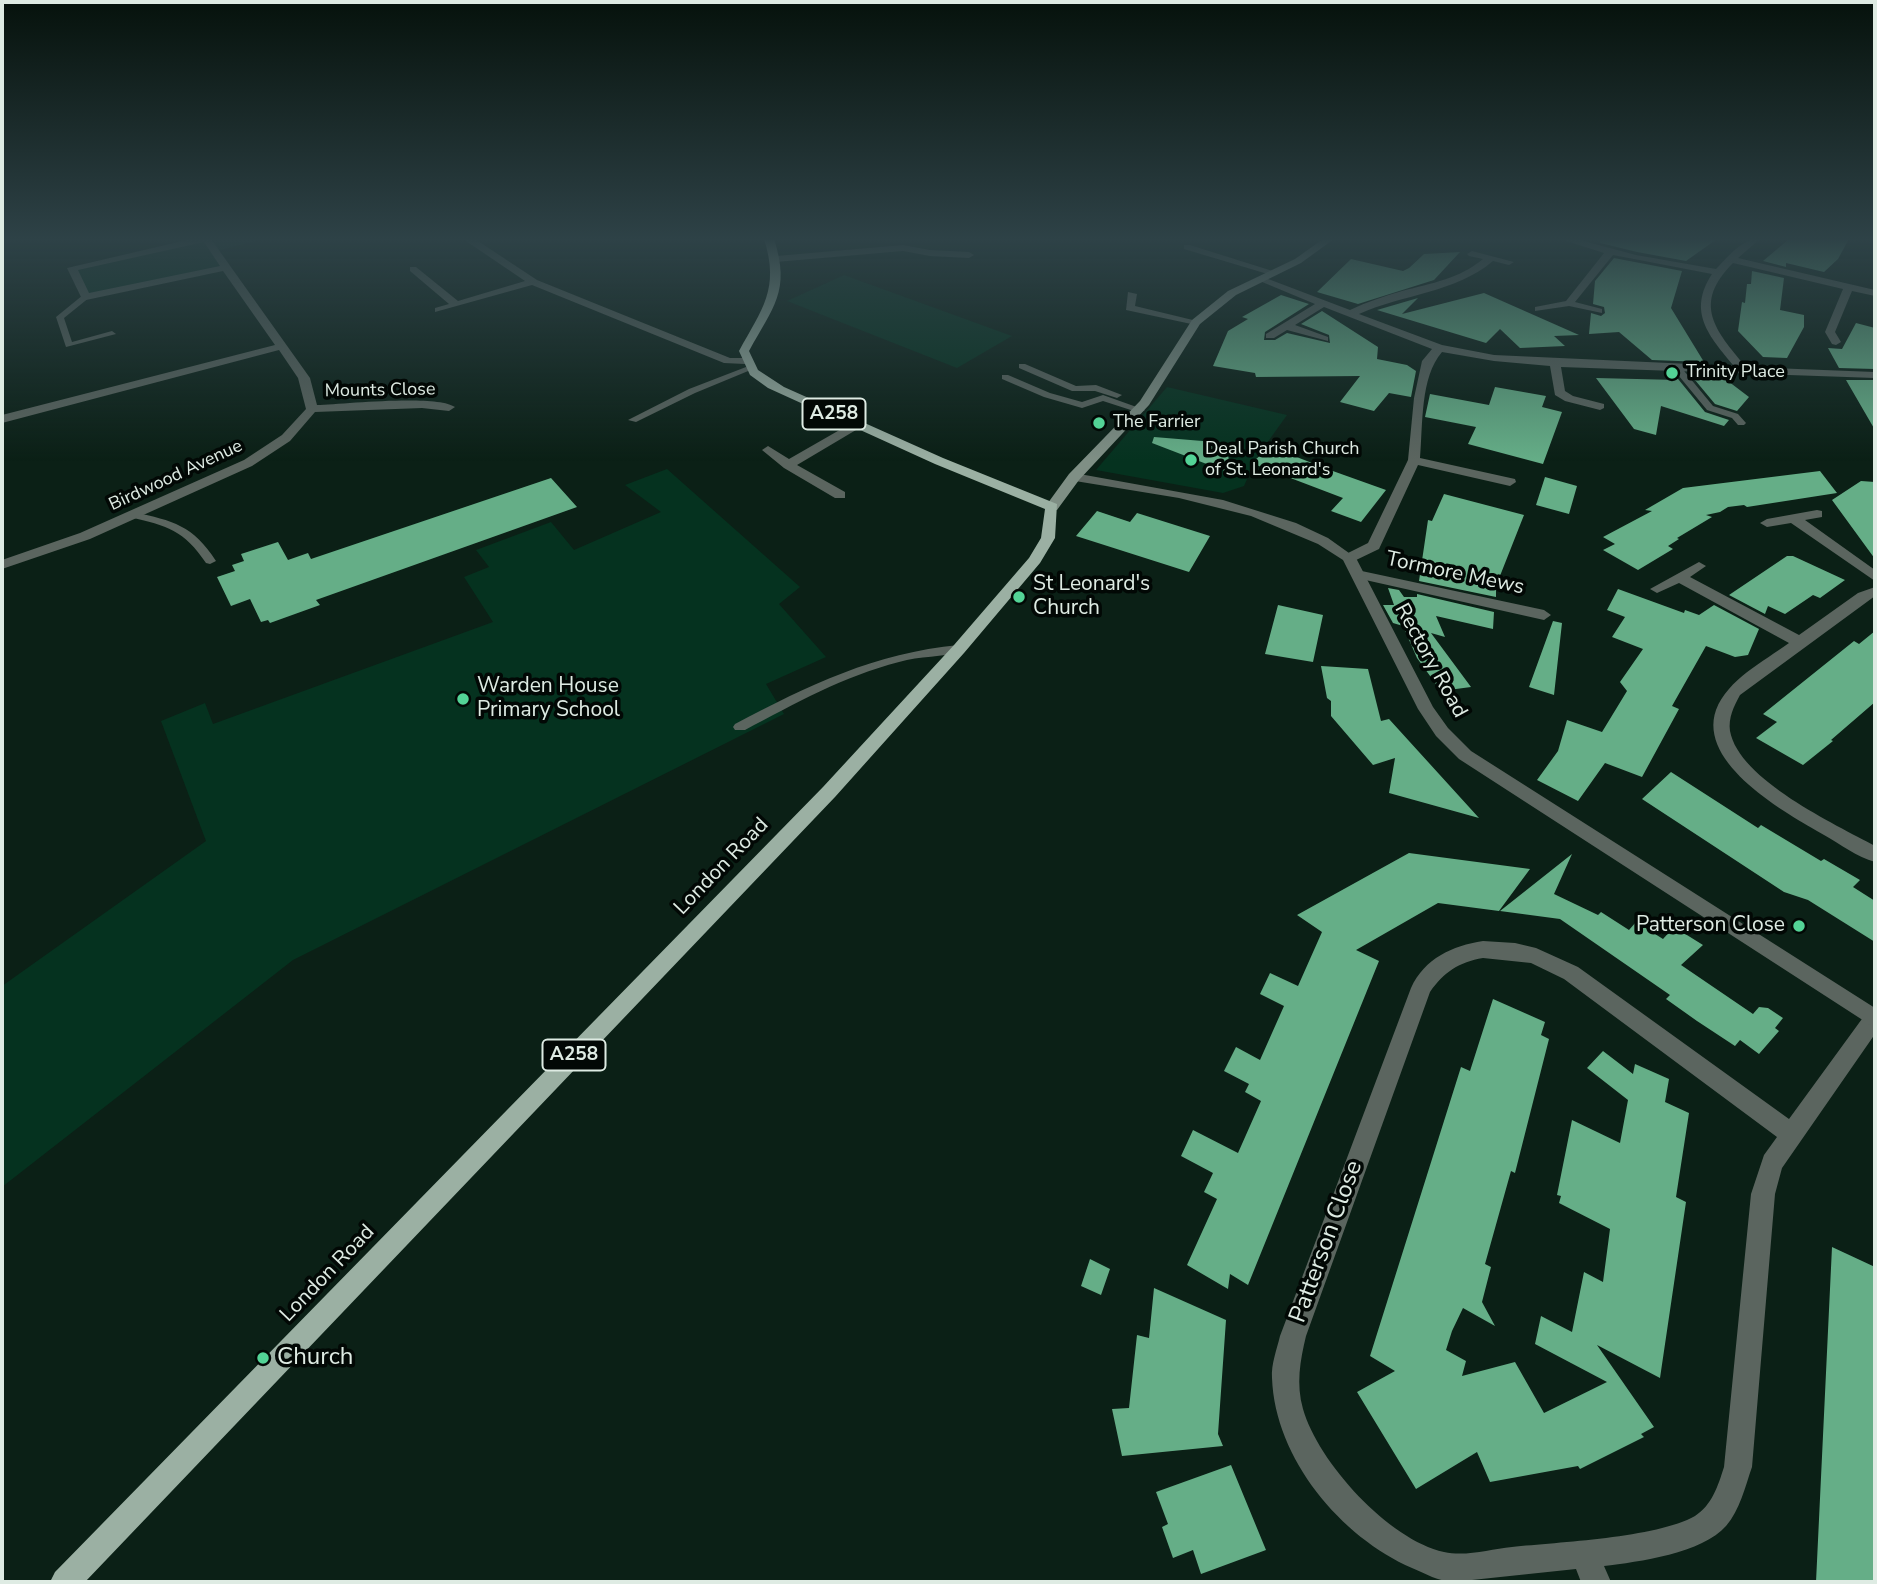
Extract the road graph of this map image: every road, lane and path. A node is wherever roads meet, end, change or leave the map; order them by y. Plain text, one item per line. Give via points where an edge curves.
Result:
1 (65, 313) edge
2 (260, 313) edge
3 (609, 313) edge
4 (766, 313) edge
5 (1144, 313) edge
6 (1207, 313) edge
7 (1307, 313) edge
8 (1704, 313) edge
9 (1838, 313) edge
10 (1350, 314) edge
11 (1196, 322) junction
12 (1287, 326) junction
13 (112, 334) dead end
14 (1270, 336) dead end
15 (1324, 339) dead end
16 (1836, 342) dead end
17 (283, 346) junction
18 (1439, 348) junction
19 (1555, 363) junction
20 (747, 365) junction
21 (1021, 366) dead end
22 (1677, 368) junction
23 (1743, 370) junction
24 (1875, 375) edge
25 (1005, 377) dead end
26 (1688, 401) dead end
27 (1600, 406) dead end
28 (1143, 407) junction
29 (449, 408) dead end
30 (1710, 408) junction
31 (312, 409) junction
32 (2, 419) edge
33 (633, 420) dead end
34 (1741, 423) dead end
35 (857, 424) junction
36 (768, 450) dead end
37 (1414, 460) junction
38 (788, 465) junction
39 (1074, 477) junction
40 (1510, 482) dead end
41 (840, 495) dead end
42 (1052, 507) junction
43 (1817, 513) dead end
44 (134, 515) junction
45 (1793, 518) junction
46 (1767, 523) dead end
47 (210, 561) dead end
48 (2, 565) edge
49 (1353, 566) junction
50 (1699, 566) dead end
51 (1679, 577) junction
52 (1875, 577) edge
53 (1657, 589) dead end
54 (1875, 591) edge
55 (1544, 615) dead end
56 (1801, 642) junction
57 (959, 649) junction
58 (740, 727) dead end
59 (1875, 855) edge
60 (1875, 1019) edge
61 (1791, 1134) junction
62 (1584, 1553) junction
63 (65, 1582) edge
64 (1596, 1582) edge

1 - 13 lane via 60,317 69,345
2 - 17 street
3 - 20 street
4 - 20 main road via 744,351
5 - 11 street
6 - 11 main road
7 - 12 street
8 - 23 street via 1718,342
9 - 16 street via 1830,332
10 - 18 street
11 - 28 main road
12 - 14 street
12 - 15 street
17 - 31 street via 304,378
17 - 32 street
18 - 19 street
18 - 37 street via 1428,361 1419,398
19 - 22 street
19 - 27 street via 1559,393
20 - 33 lane
20 - 35 main road, A258 via 764,381
21 - 28 lane via 1075,388 1096,388
22 - 23 street
22 - 30 lane
23 - 24 street
25 - 28 lane via 1082,405 1103,398
26 - 30 lane
28 - 39 main road
29 - 31 street, Mounts Close via 422,404
30 - 34 lane via 1735,416
31 - 44 street, Birdwood Avenue via 286,438 248,463
35 - 38 street
35 - 42 main road, A258
36 - 38 street
37 - 40 street
37 - 49 street via 1374,546
38 - 41 street
39 - 42 main road
39 - 49 street, Rectory Road via 1258,514 1330,542
42 - 57 main road, London Road / A258 via 1048,538 1035,560
43 - 45 street
44 - 47 lane via 184,530 199,542
44 - 48 street, Birdwood Avenue
45 - 46 street
45 - 52 street
49 - 55 street, Tormore Mews
49 - 60 street, Rectory Road via 1426,709 1465,755
50 - 51 street
51 - 53 street
51 - 56 street
54 - 56 street
56 - 59 street via 1734,691 1722,711 1722,734 1740,766 1773,796
57 - 58 lane via 918,652 842,674
57 - 63 main road, London Road / A258 via 829,792
60 - 61 street, Patterson Close
61 - 62 street, Patterson Close via 1772,1163 1763,1194 1738,1467 1727,1501 1707,1524 1671,1539
61 - 62 street, Patterson Close via 1571,973 1533,956 1471,951 1447,958 1430,971 1421,988 1293,1336 1285,1377 1293,1422 1314,1465 1348,1506 1390,1541 1440,1566
62 - 64 street

